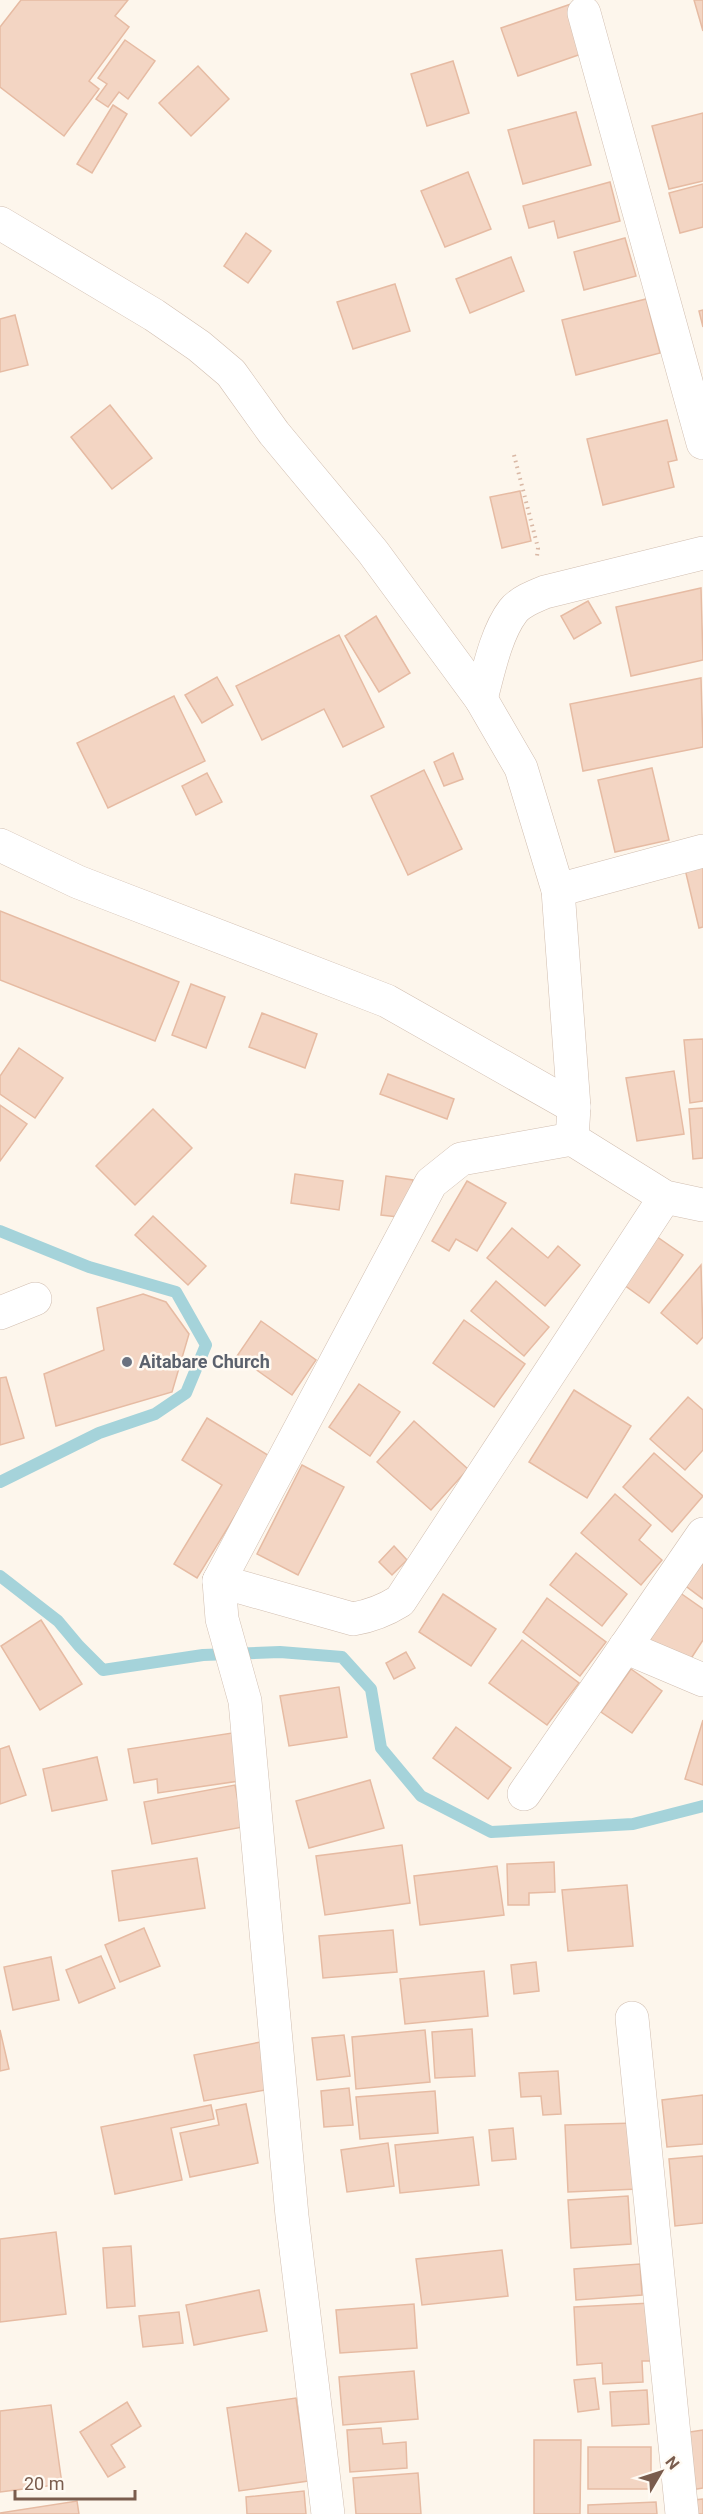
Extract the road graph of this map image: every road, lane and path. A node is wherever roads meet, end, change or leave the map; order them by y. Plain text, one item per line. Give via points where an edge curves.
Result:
1 (584, 13) dead end
2 (0, 223) edge
3 (703, 443) edge
4 (514, 455) dead end
5 (703, 553) edge
6 (530, 599) junction
7 (481, 699) junction
8 (0, 845) edge
9 (703, 851) edge
10 (558, 890) junction
11 (574, 1107) junction
12 (572, 1139) junction
13 (665, 1197) junction
14 (703, 1205) edge
15 (35, 1299) dead end
16 (0, 1313) edge
17 (703, 1533) edge
18 (219, 1581) junction
19 (625, 1647) junction
20 (703, 1680) edge
21 (524, 1794) dead end
22 (632, 2019) dead end
23 (328, 2514) edge
24 (682, 2514) edge

1 - 3 street
2 - 7 street via 153,315 231,373 274,433 373,552
4 - 6 path via 538,548
5 - 6 street
6 - 7 street via 513,610 495,649
7 - 10 street via 521,768
8 - 11 street via 78,882 387,1001
9 - 10 street
10 - 11 street
11 - 12 street
12 - 13 street
12 - 18 street via 461,1159 431,1183
13 - 14 street
13 - 18 street via 400,1601 369,1617 353,1619
15 - 16 street
17 - 19 street
18 - 23 street via 222,1619 245,1701 292,2216
19 - 20 street
19 - 21 street
22 - 24 street

